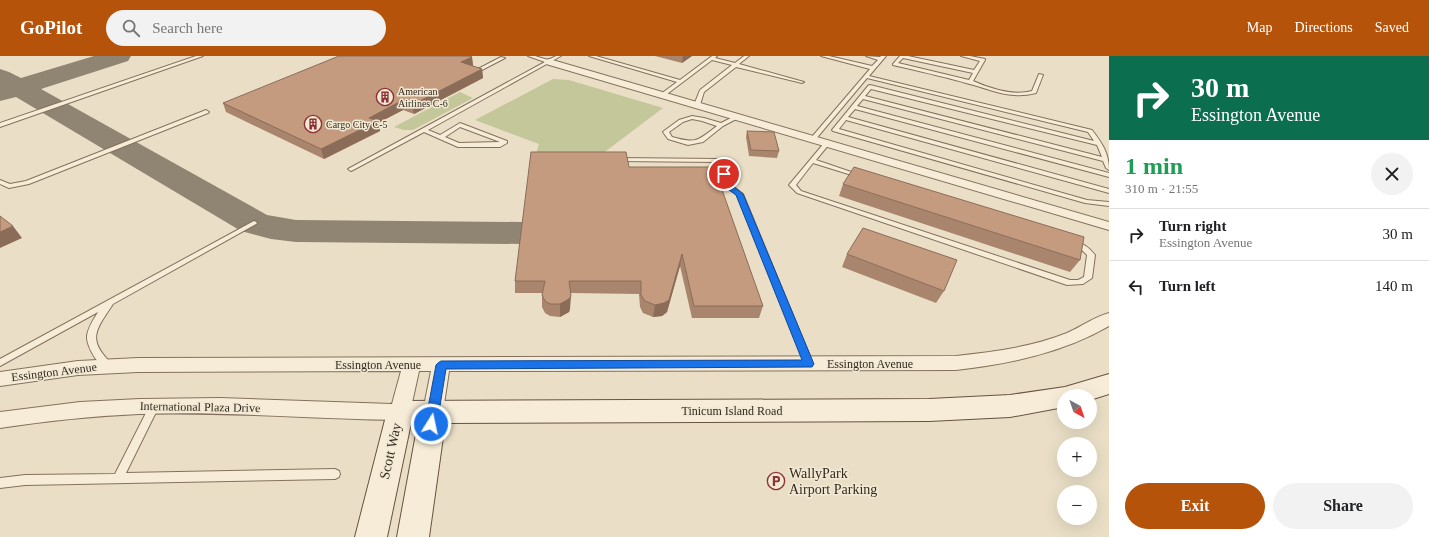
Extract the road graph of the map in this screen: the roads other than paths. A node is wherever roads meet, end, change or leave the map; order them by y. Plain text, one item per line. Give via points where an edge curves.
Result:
1 (201, 56) edge
2 (498, 56) edge
3 (530, 56) edge
4 (590, 56) edge
5 (747, 56) edge
6 (823, 56) edge
7 (868, 56) edge
8 (902, 56) edge
9 (963, 56) edge
10 (714, 57) edge
11 (882, 58) edge
12 (554, 59) edge
13 (736, 65) junction
14 (873, 68) junction
15 (478, 70) edge
16 (976, 72) junction
17 (1040, 75) dead end
18 (865, 76) junction
19 (681, 82) junction
20 (802, 82) dead end
21 (970, 82) junction
22 (663, 95) junction
23 (862, 97) junction
24 (697, 105) junction
25 (853, 107) junction
26 (206, 112) dead end
27 (737, 117) junction
28 (844, 118) junction
29 (0, 125) edge
30 (721, 125) junction
31 (424, 130) junction
32 (441, 137) junction
33 (813, 139) junction
34 (826, 143) junction
35 (1099, 144) junction
36 (609, 160) edge
37 (1106, 160) junction
38 (812, 161) junction
39 (1109, 168) edge
40 (351, 169) dead end
41 (1109, 175) edge
42 (864, 177) edge
43 (0, 182) edge
44 (1109, 191) edge
45 (1109, 204) edge
46 (1078, 217) junction
47 (254, 223) dead end
48 (1109, 226) edge
49 (1109, 234) edge
50 (1067, 240) edge
51 (112, 301) junction
52 (1109, 319) edge
53 (0, 363) edge
54 (809, 364) junction
55 (411, 365) junction
56 (441, 365) junction
57 (109, 366) junction
58 (0, 379) edge
59 (1109, 384) edge
60 (1092, 389) edge
61 (1057, 398) edge
62 (154, 406) junction
63 (433, 411) junction
64 (400, 412) junction
65 (0, 420) edge
66 (335, 474) dead end
67 (118, 478) junction
68 (0, 483) edge
69 (371, 537) edge
70 (413, 537) edge

1 - 29 lane
2 - 15 lane via 503,58
3 - 12 lane
4 - 19 lane
5 - 13 lane
6 - 14 lane
7 - 11 lane
8 - 16 lane
8 - 21 lane via 895,64
9 - 16 lane via 983,60
10 - 13 lane
10 - 19 lane
11 - 14 lane
12 - 22 street
12 - 31 lane
13 - 20 lane
13 - 24 lane via 702,91
14 - 18 lane
16 - 21 lane
17 - 21 lane via 1034,92 1025,94 994,91
18 - 33 lane
18 - 35 lane via 1090,131
19 - 22 lane
22 - 24 street
23 - 25 lane
23 - 35 lane via 870,87
23 - 37 lane
24 - 27 street
25 - 28 lane
25 - 41 lane
26 - 43 lane via 27,183 9,186
27 - 30 lane
27 - 33 street
28 - 44 lane
28 - 45 lane via 835,130 1087,202
30 - 30 lane via 701,141 688,143 670,138 666,132 682,119 695,117
31 - 32 lane
31 - 40 lane
32 - 32 lane via 458,145 500,145 505,142 460,125
33 - 34 street
34 - 38 lane
34 - 46 street
35 - 37 lane
36 - 54 lane via 718,160 731,188 740,194
37 - 39 lane
38 - 42 lane
38 - 50 lane via 792,185 799,192 1070,283 1080,282 1088,278 1091,255 1074,242
46 - 48 street
46 - 49 street
47 - 51 lane
51 - 53 lane
51 - 57 lane via 97,320 92,336 95,352
52 - 54 street, Essington Avenue via 1053,344 980,361 933,364
54 - 56 street, Essington Avenue
55 - 56 street, Essington Avenue
55 - 57 street, Essington Avenue
55 - 64 street, Scott Way
56 - 63 street
57 - 58 street, Essington Avenue
59 - 60 street
61 - 63 street, Tinicum Island Road via 1010,406 929,410
62 - 64 street, International Plaza Drive
62 - 65 street, International Plaza Drive via 63,411
62 - 67 lane
63 - 64 street, Tinicum Island Road
63 - 70 street
64 - 69 street, Scott Way
66 - 67 lane
67 - 68 lane

